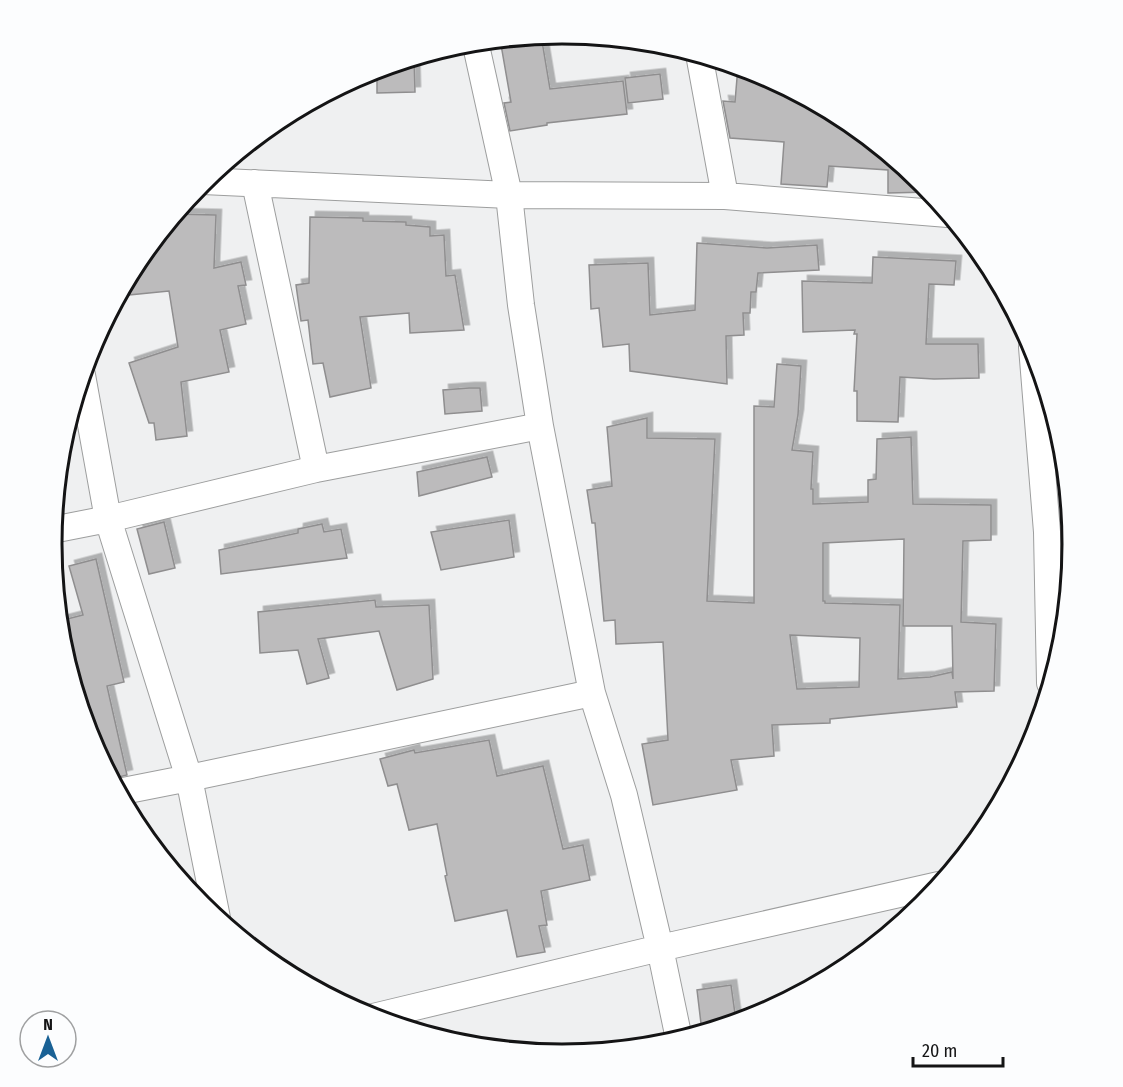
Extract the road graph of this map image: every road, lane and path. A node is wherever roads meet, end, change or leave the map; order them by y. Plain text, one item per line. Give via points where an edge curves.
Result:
1 (477, 51) edge
2 (701, 64) edge
3 (217, 182) edge
4 (255, 183) junction
5 (509, 195) junction
6 (724, 196) junction
7 (936, 213) edge
8 (1035, 383) edge
9 (85, 393) edge
10 (540, 426) junction
11 (316, 469) junction
12 (108, 519) junction
13 (62, 528) edge
14 (1050, 647) edge
15 (592, 693) junction
16 (189, 778) junction
17 (127, 790) edge
18 (923, 889) edge
19 (214, 902) edge
20 (660, 948) junction
21 (390, 1013) edge
22 (677, 1029) edge

1 - 5 street
2 - 6 street
3 - 4 street
4 - 5 street
4 - 11 street
5 - 6 street
5 - 10 street
6 - 7 street
8 - 14 street via 1047,532
9 - 12 street
10 - 11 street
10 - 15 street
11 - 12 street
12 - 13 street
12 - 16 street
15 - 16 street
15 - 20 street via 624,795
16 - 17 street
16 - 19 street
18 - 20 street
20 - 21 street
20 - 22 street

